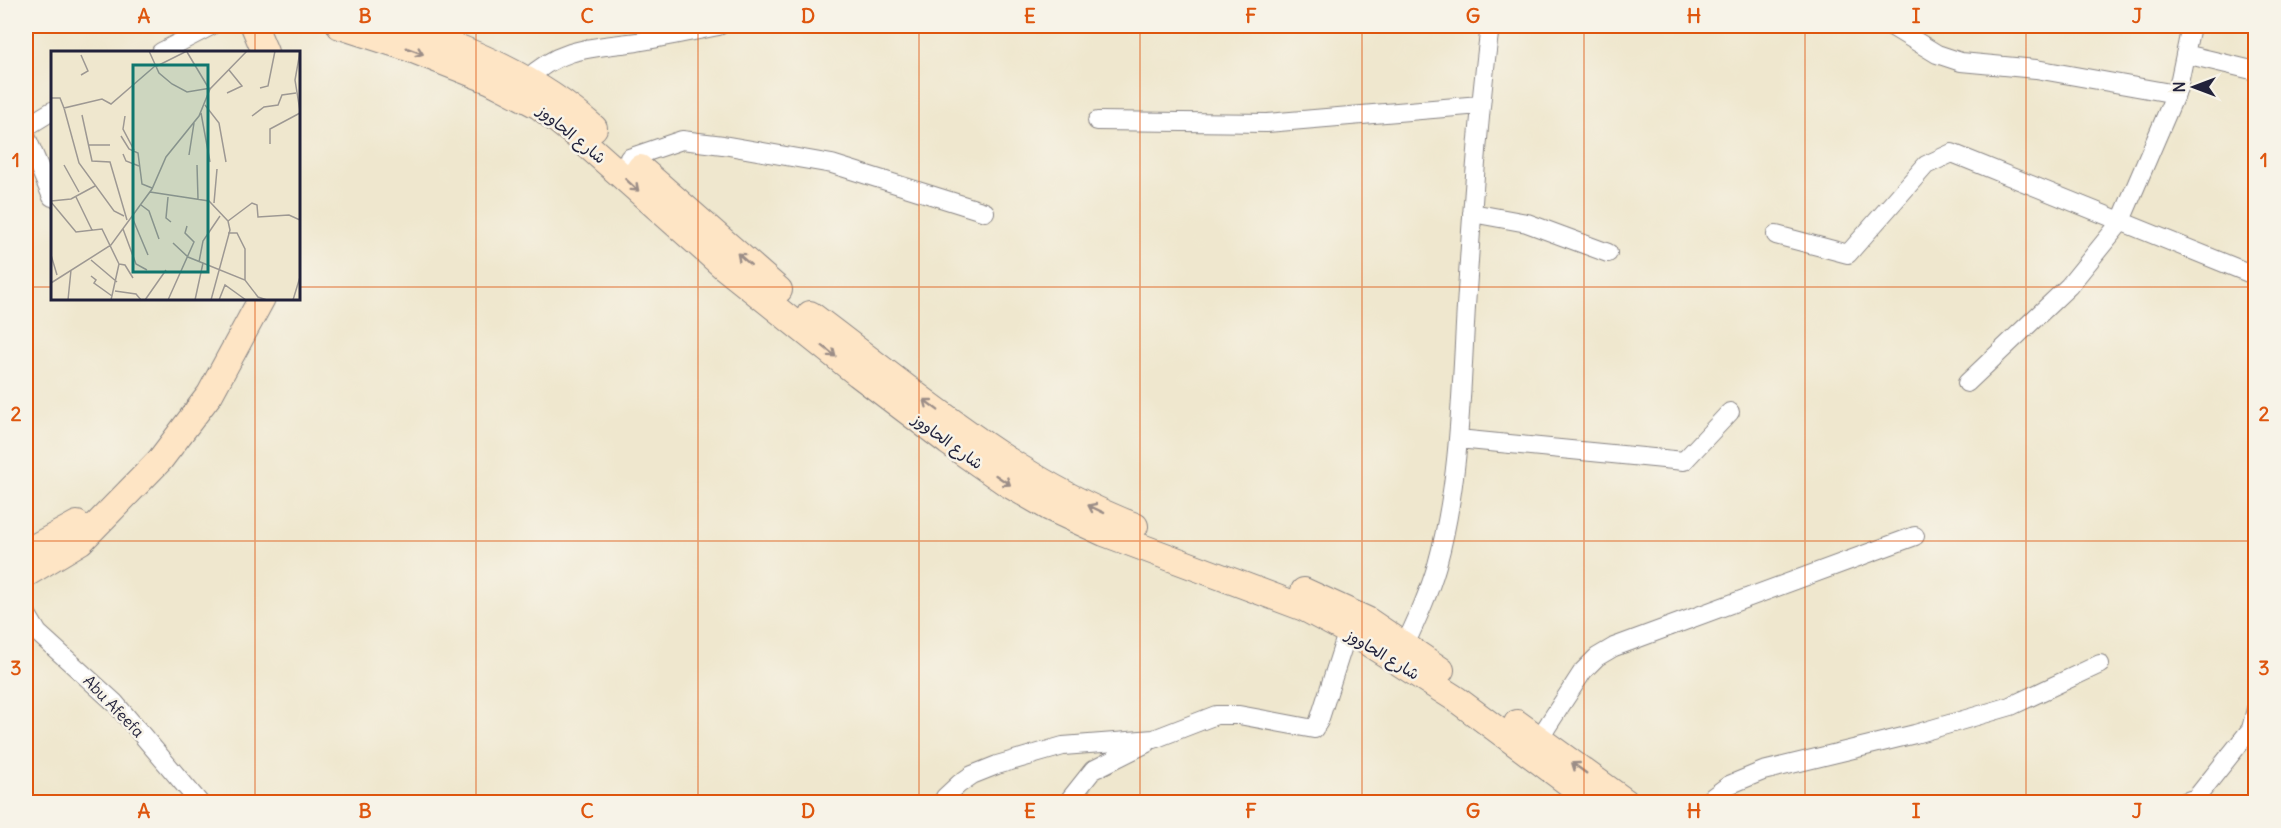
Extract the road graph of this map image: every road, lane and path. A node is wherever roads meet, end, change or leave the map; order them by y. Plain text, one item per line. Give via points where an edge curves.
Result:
1 (211, 26) edge
2 (254, 26) edge
3 (340, 26) edge
4 (397, 26) edge
5 (720, 26) edge
6 (1490, 26) edge
7 (1891, 26) edge
8 (2191, 26) edge
9 (437, 32) edge
10 (163, 51) edge
11 (265, 51) edge
12 (2185, 54) junction
13 (2256, 71) edge
14 (526, 80) junction
15 (2176, 94) junction
16 (1480, 105) junction
17 (51, 112) edge
18 (1097, 121) dead end
19 (26, 128) edge
20 (26, 136) edge
21 (629, 158) junction
22 (51, 195) edge
23 (985, 212) dead end
24 (1472, 213) junction
25 (2120, 223) junction
26 (1776, 235) dead end
27 (1608, 253) dead end
28 (2256, 276) edge
29 (261, 300) edge
30 (1967, 383) dead end
31 (1730, 412) dead end
32 (1458, 439) junction
33 (122, 499) junction
34 (1915, 536) dead end
35 (26, 552) edge
36 (26, 574) edge
37 (26, 613) edge
38 (1350, 622) junction
39 (1405, 645) junction
40 (2100, 664) dead end
41 (2256, 709) edge
42 (1154, 739) junction
43 (1539, 739) junction
44 (199, 802) edge
45 (943, 802) edge
46 (1070, 802) edge
47 (1594, 802) edge
48 (1626, 802) edge
49 (1706, 802) edge
50 (2186, 802) edge

1 - 10 street
2 - 11 main road
3 -> 38 main road, شارع الحاووز via 491,81 539,106 723,266 876,388 1008,484 1104,533
4 - 9 main road
5 - 14 street via 575,50 554,58
6 - 16 street
7 - 15 street via 1937,54 1961,62 2036,69
8 - 12 street
9 - 14 main road
12 - 13 street
12 - 15 street
14 - 21 main road via 558,99
15 - 25 street
16 - 18 street via 1267,123
16 - 24 street
17 - 19 street
20 - 22 street
21 - 23 street via 682,140 723,145 832,164
38 -> 21 main road via 1312,594 1115,519 1014,465 787,297
24 - 27 street via 1527,223
24 - 32 street
25 - 26 street via 1952,153 1926,165 1848,254
25 - 28 street
25 - 30 street via 2069,286
29 - 33 main road via 210,394 160,460
31 - 32 street via 1684,461
32 - 39 street via 1447,523 1436,567
33 - 35 main road
33 - 36 main road via 81,541
34 - 43 street via 1614,647 1583,671
37 - 44 street, Abu Afeefa via 38,633 115,703
38 - 39 main road via 1367,620
38 - 42 street via 1314,729 1239,715 1216,715
38 - 47 main road, شارع الحاووز
39 - 43 main road
40 - 49 street via 2011,706 1763,771 1729,786
41 - 50 street via 2251,729 2196,798
42 - 45 street via 1063,746 997,765 972,774
42 - 46 street via 1094,770
48 -> 43 main road

